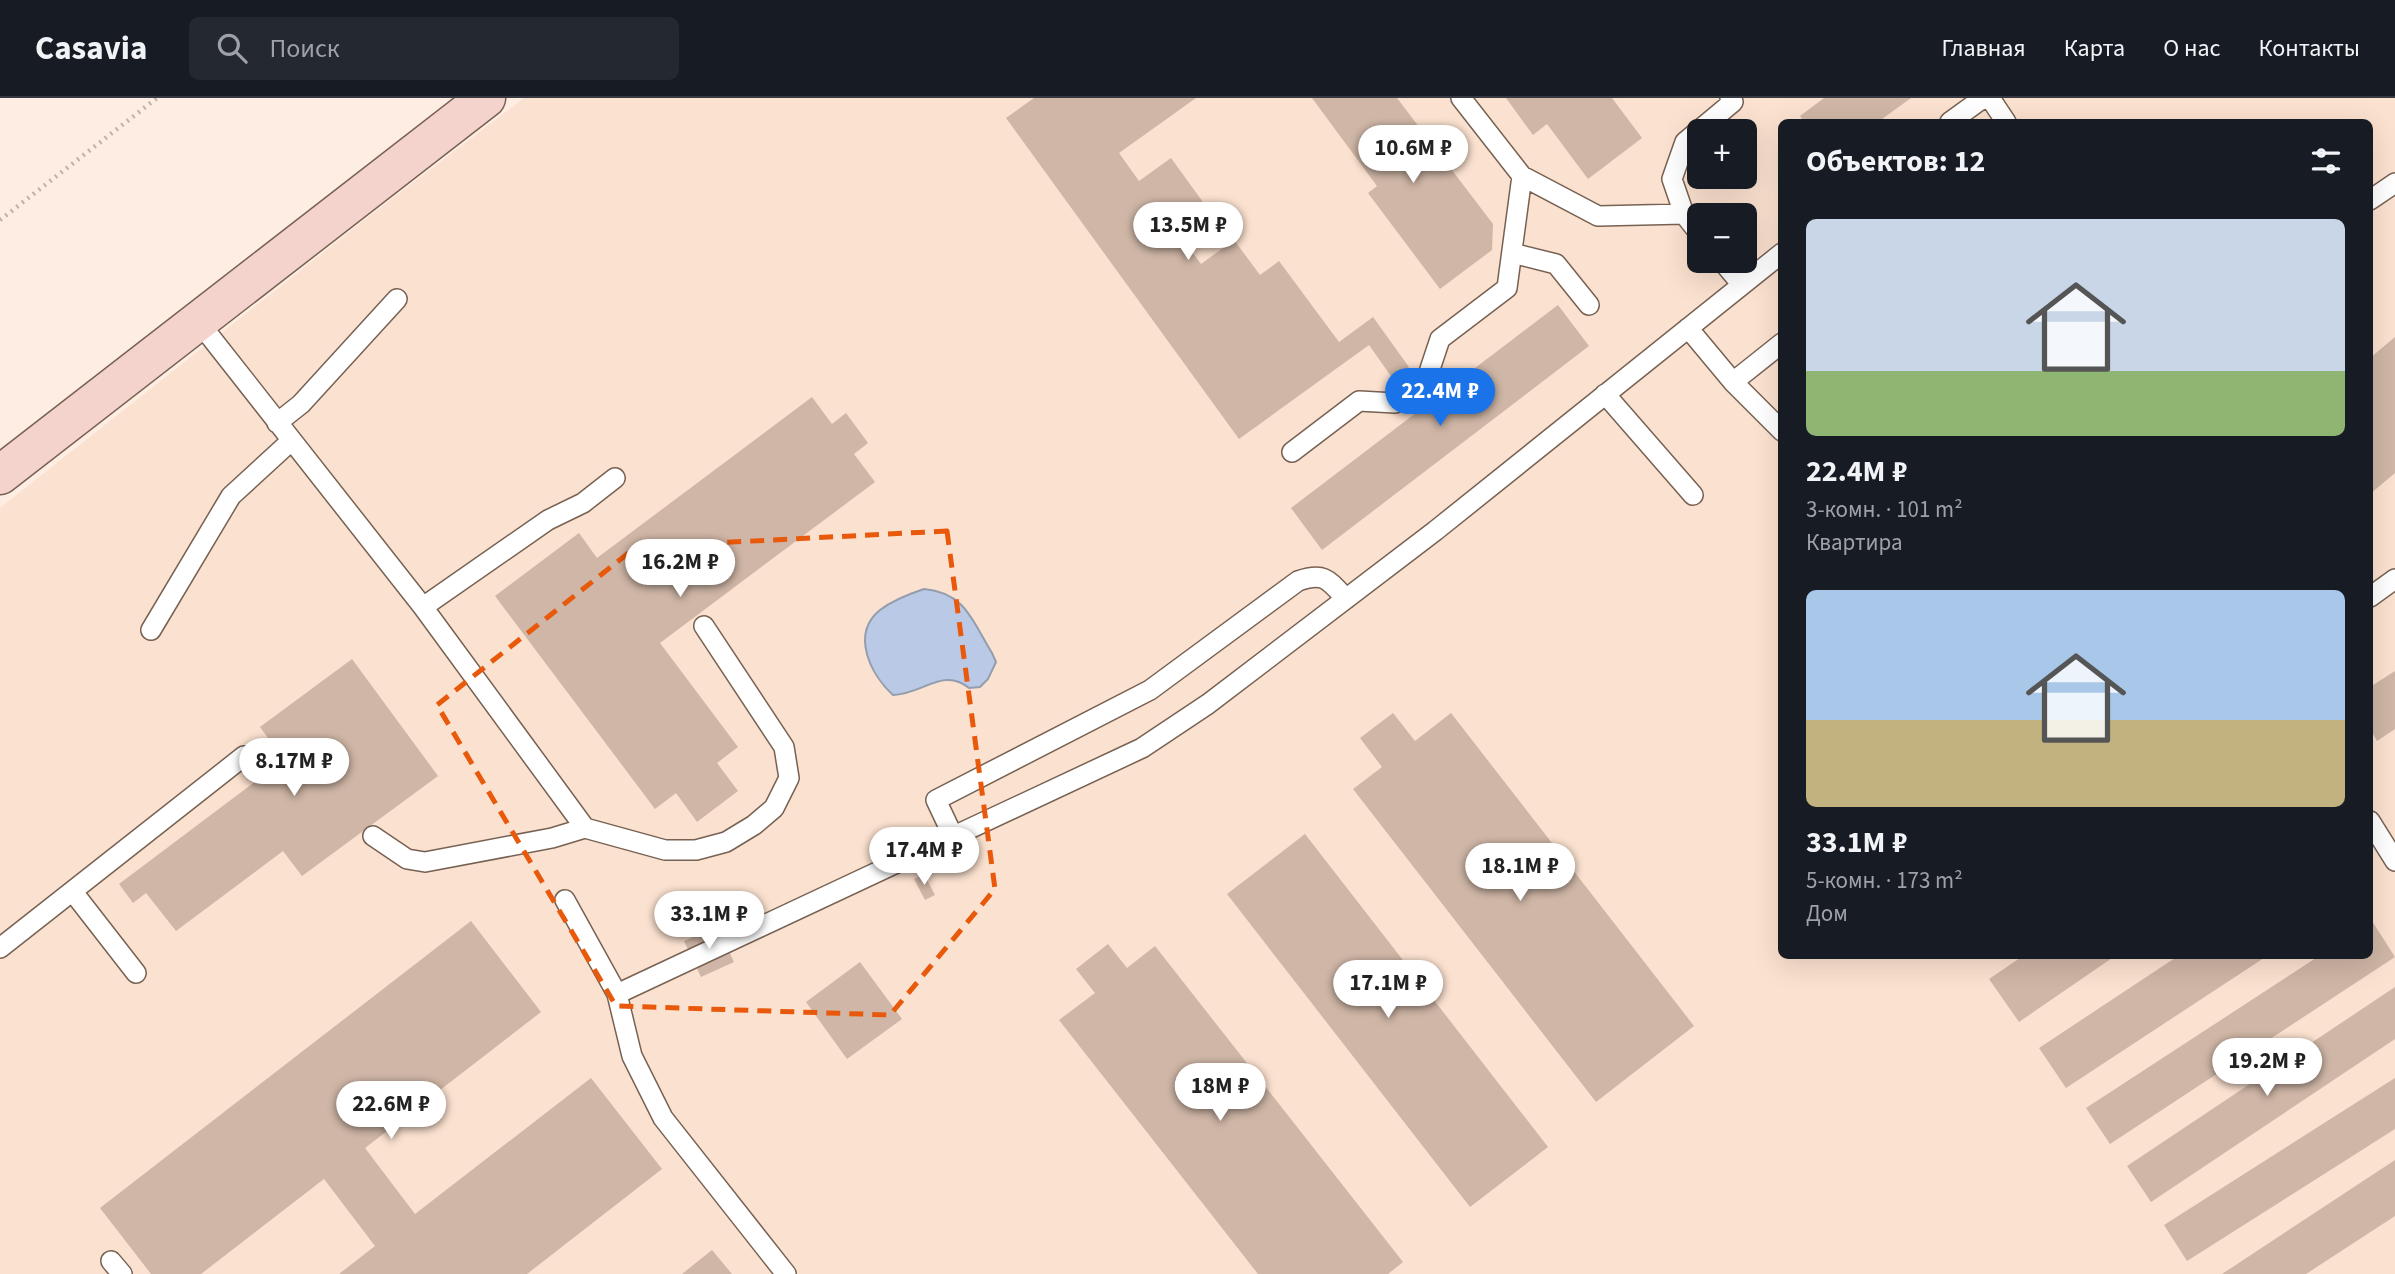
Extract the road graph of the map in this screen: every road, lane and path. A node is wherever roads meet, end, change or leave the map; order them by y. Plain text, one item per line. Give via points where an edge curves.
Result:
1 (157, 98) edge
2 (486, 98) edge
3 (1461, 98) edge
4 (1983, 98) edge
5 (1990, 98) edge
6 (1733, 99) edge
7 (1954, 119) edge
8 (2004, 119) edge
9 (1522, 176) junction
10 (2395, 183) edge
11 (2373, 198) edge
12 (1684, 214) junction
13 (1687, 218) edge
14 (0, 220) edge
15 (1512, 253) junction
16 (1778, 256) edge
17 (1732, 273) edge
18 (1742, 285) junction
19 (397, 299) dead end
20 (1589, 305) dead end
21 (198, 321) junction
22 (1688, 328) junction
23 (1778, 346) edge
24 (1733, 382) junction
25 (1605, 394) junction
26 (276, 423) junction
27 (1778, 427) edge
28 (291, 441) junction
29 (1292, 452) dead end
30 (0, 475) edge
31 (615, 478) dead end
32 (1693, 495) dead end
33 (2395, 579) edge
34 (2373, 595) edge
35 (1346, 598) junction
36 (423, 607) junction
37 (705, 626) dead end
38 (151, 630) dead end
39 (244, 756) dead end
40 (2373, 826) edge
41 (585, 828) junction
42 (373, 836) dead end
43 (953, 836) junction
44 (2395, 860) edge
45 (73, 892) junction
46 (565, 900) dead end
47 (0, 947) edge
48 (136, 973) dead end
49 (617, 994) junction
50 (786, 1274) edge

1 - 14 path
2 - 21 main road
3 - 9 lane
4 - 7 lane
5 - 8 lane
6 - 12 lane via 1685,142 1672,179
9 - 12 lane via 1598,216
9 - 15 lane
10 - 11 lane
12 - 13 lane
15 - 20 lane via 1556,264
15 - 29 lane via 1507,288 1440,339 1427,378 1395,403 1359,401
16 - 18 lane
17 - 18 lane
18 - 22 lane
19 - 26 lane via 301,404
21 - 26 lane
21 - 30 main road
22 - 24 lane
22 - 25 lane
23 - 24 lane
24 - 27 lane
25 - 32 lane
25 - 35 lane
26 - 28 lane
28 - 36 lane
28 - 38 lane via 231,496
31 - 36 lane
33 - 34 lane
35 - 43 lane via 1208,704 1142,747
35 - 43 lane via 1330,581 1315,575 1298,581 1150,690 936,800
36 - 41 lane
37 - 41 lane via 784,747 789,778 774,808 726,842 696,850 665,850
39 - 45 lane
40 - 44 lane
41 - 42 lane via 425,862 407,859
43 - 49 lane
45 - 47 lane
45 - 48 lane
46 - 49 lane
49 - 50 lane via 632,1056 663,1118

